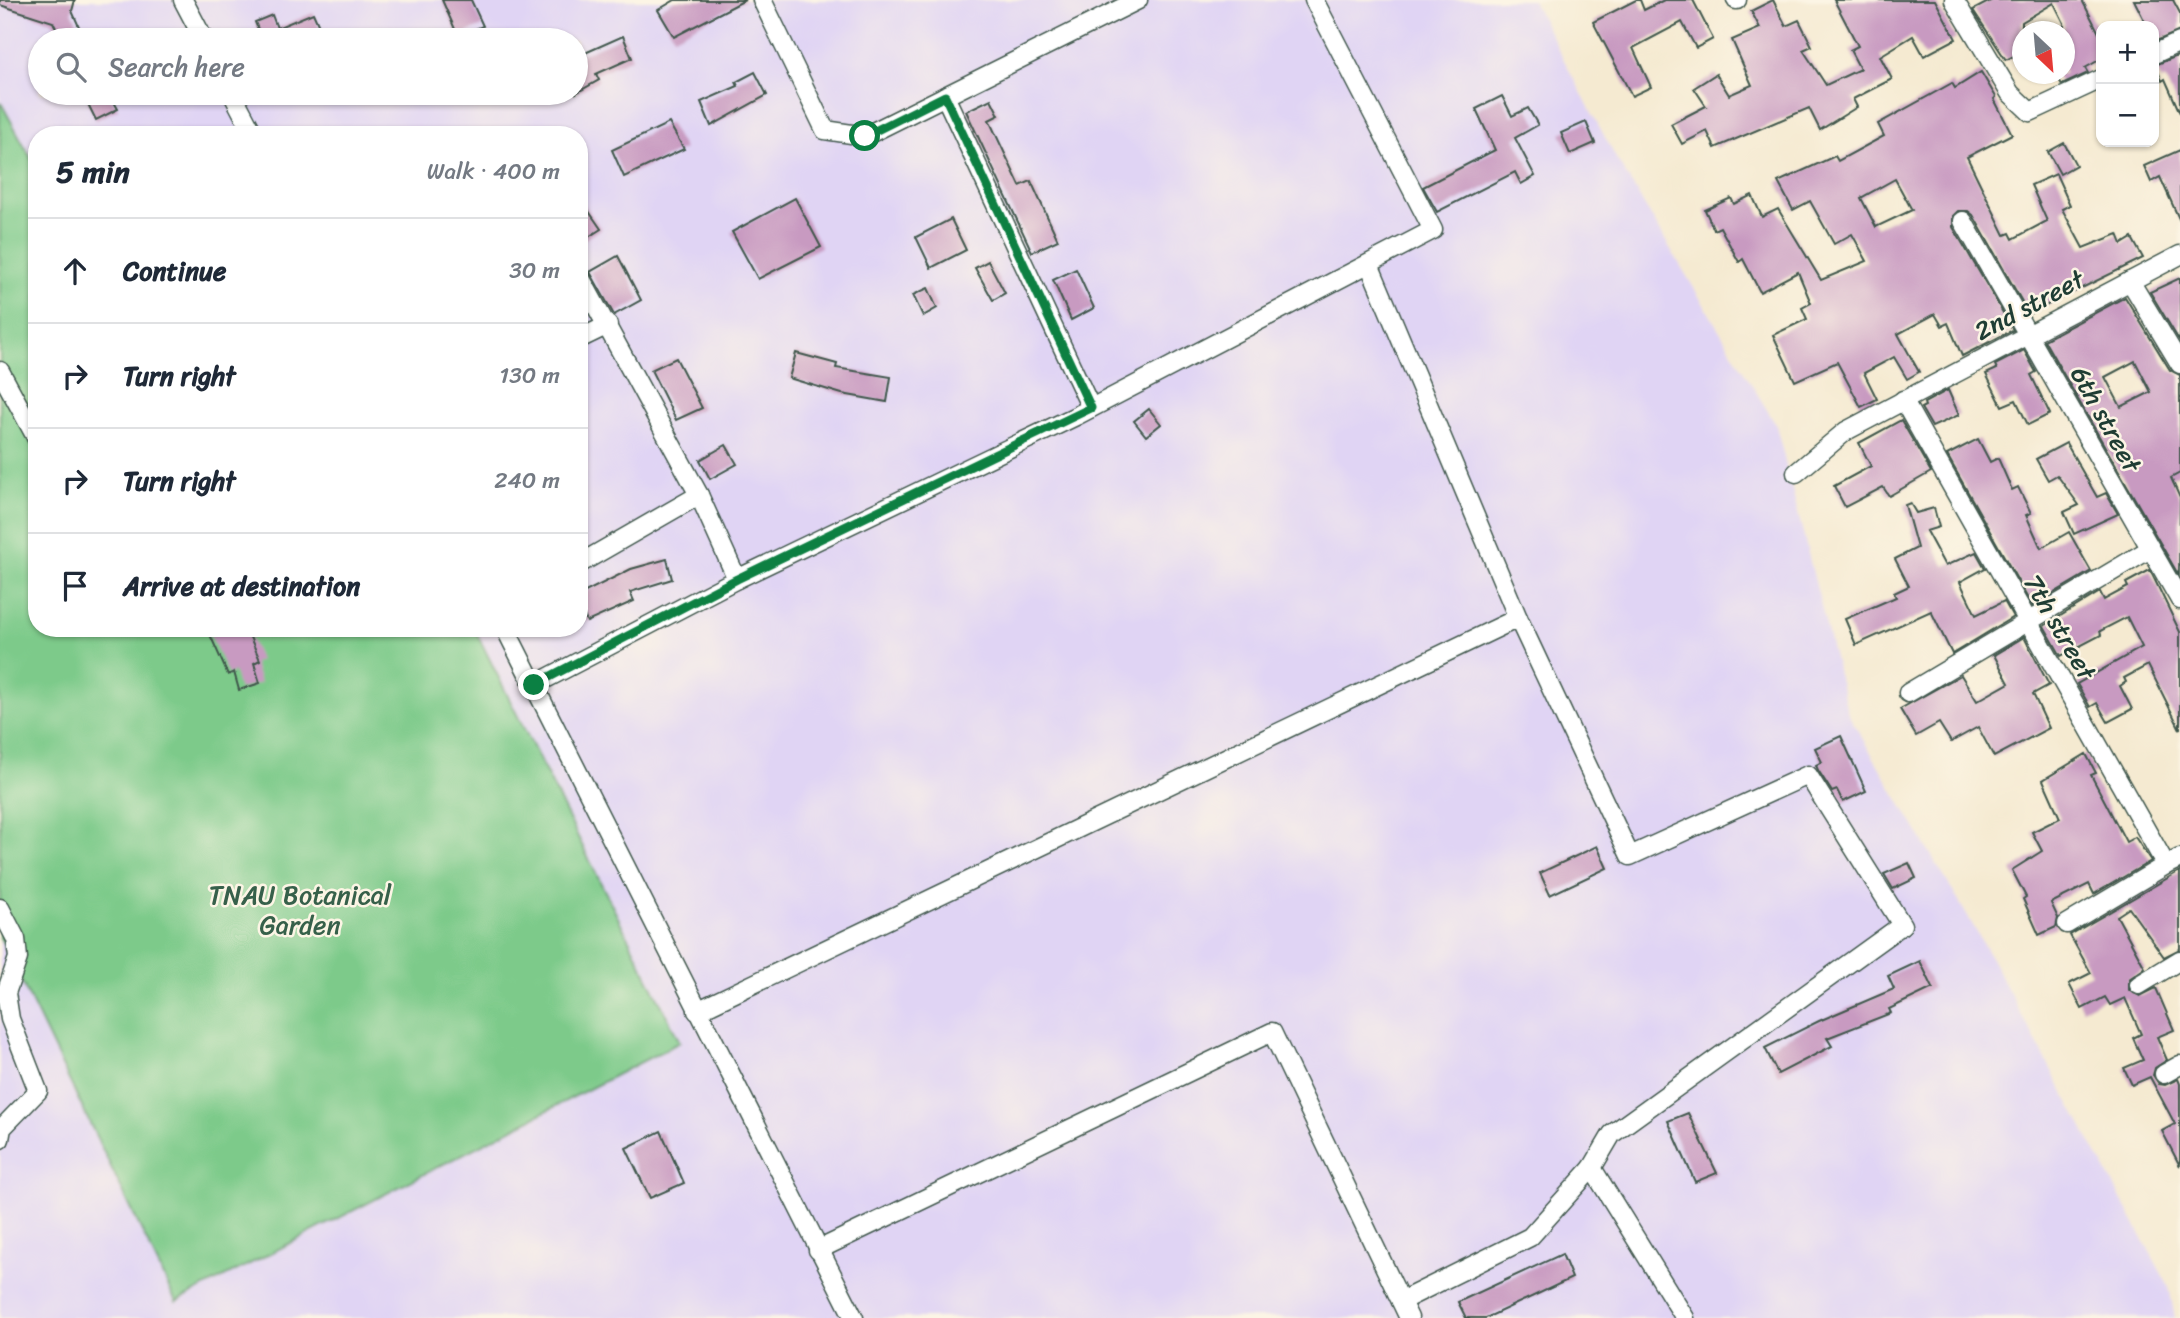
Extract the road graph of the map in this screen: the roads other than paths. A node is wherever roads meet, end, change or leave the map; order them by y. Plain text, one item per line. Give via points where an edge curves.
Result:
1 (183, 0) edge
2 (762, 0) edge
3 (1138, 0) edge
4 (1314, 0) edge
5 (1954, 0) edge
6 (198, 28) edge
7 (2180, 42) edge
8 (2159, 52) edge
9 (2096, 81) edge
10 (945, 96) junction
11 (238, 105) edge
12 (249, 126) edge
13 (1964, 221) dead end
14 (2180, 255) edge
15 (1369, 264) junction
16 (2130, 281) junction
17 (588, 291) edge
18 (608, 325) junction
19 (588, 335) edge
20 (2029, 335) junction
21 (2180, 364) edge
22 (0, 371) edge
23 (1903, 400) junction
24 (1091, 408) junction
25 (28, 422) edge
26 (1796, 473) dead end
27 (699, 495) junction
28 (2150, 549) junction
29 (588, 559) edge
30 (737, 579) junction
31 (2180, 600) edge
32 (1518, 618) junction
33 (2026, 622) junction
34 (510, 637) edge
35 (534, 685) junction
36 (1908, 693) dead end
37 (2173, 862) edge
38 (0, 908) edge
39 (2067, 924) dead end
40 (2180, 960) edge
41 (2139, 985) dead end
42 (697, 1011) junction
43 (0, 1139) edge
44 (1592, 1168) junction
45 (818, 1250) junction
46 (1401, 1301) junction
47 (854, 1318) edge
48 (1409, 1318) edge
49 (1685, 1318) edge

1 - 6 street
2 - 10 street via 825,130 865,136
3 - 10 street
4 - 15 street via 1433,230
5 - 9 street via 2010,93 2030,112
7 - 8 street
10 - 24 street
11 - 12 street
13 - 20 street, 6th street
14 - 16 street, 2nd street
15 - 24 street
15 - 32 street
16 - 20 street, 2nd street
16 - 21 street
17 - 18 street
18 - 19 street
18 - 27 street
20 - 23 street, 2nd street
20 - 28 street, 6th street
22 - 25 street
23 - 26 street, 2nd street via 1846,431
23 - 33 street, 7th street
24 - 30 street
27 - 29 street
27 - 30 street
28 - 31 street, 6th street
28 - 33 street
30 - 35 street
32 - 42 street
32 - 44 street via 1630,856 1808,775 1902,925 1612,1135
33 - 36 street
33 - 37 street, 7th street
34 - 35 street
35 - 42 street
37 - 39 street
38 - 43 street via 16,939 18,958 6,993 10,1019 38,1091 2,1128
40 - 41 street
42 - 45 street
44 - 46 street via 1530,1237
44 - 49 street
45 - 46 street via 1272,1032
45 - 47 street
46 - 48 street

